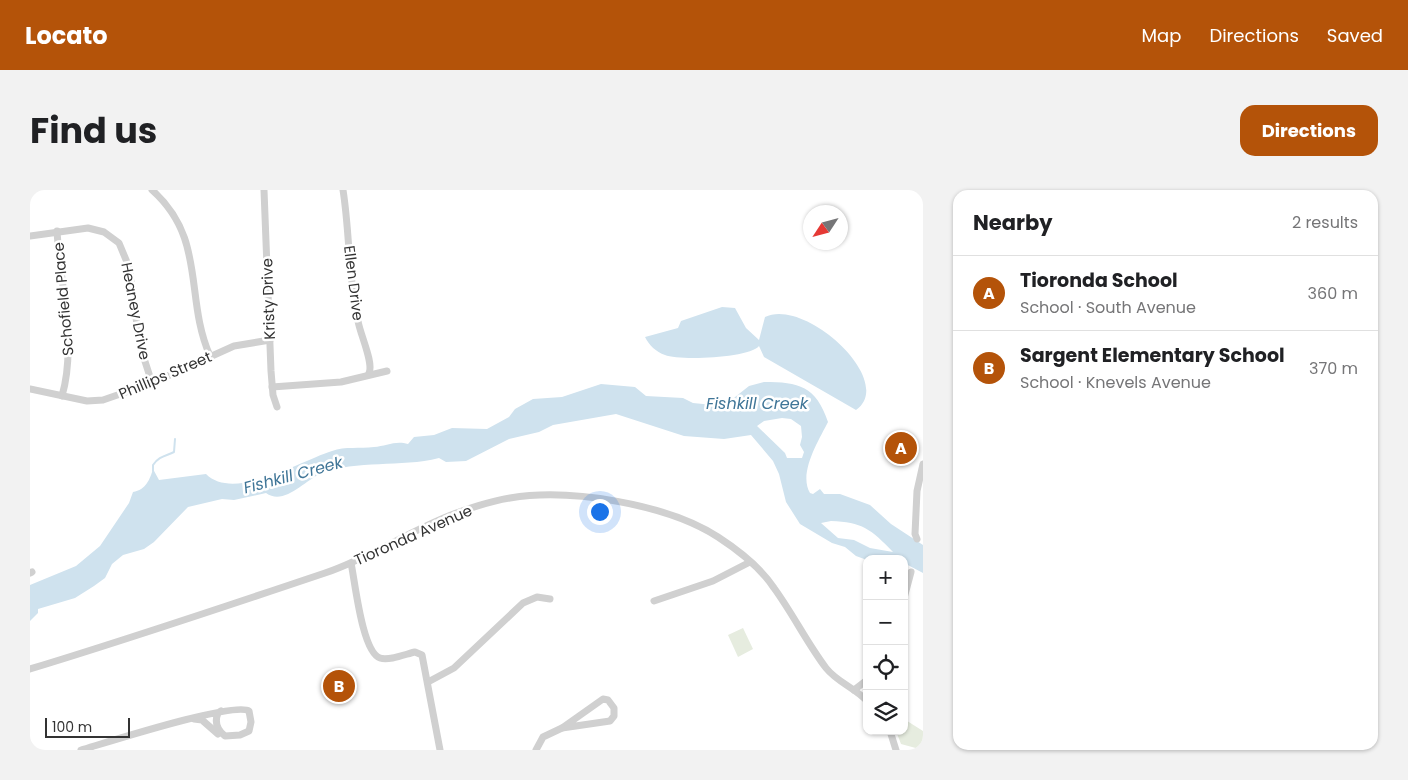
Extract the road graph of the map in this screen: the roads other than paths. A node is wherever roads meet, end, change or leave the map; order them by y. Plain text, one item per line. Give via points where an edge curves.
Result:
1 (152, 190) edge
2 (264, 190) edge
3 (343, 190) edge
4 (57, 231) junction
5 (30, 236) edge
6 (270, 340) junction
7 (210, 356) junction
8 (387, 371) dead end
9 (369, 374) junction
10 (152, 383) junction
11 (272, 387) junction
12 (30, 389) edge
13 (62, 396) junction
14 (278, 408) dead end
15 (923, 464) edge
16 (917, 539) dead end
17 (750, 562) junction
18 (351, 563) junction
19 (911, 572) dead end
20 (908, 583) edge
21 (550, 599) dead end
22 (654, 601) dead end
23 (30, 669) edge
24 (428, 682) junction
25 (863, 683) edge
26 (854, 690) junction
27 (863, 698) edge
28 (222, 711) junction
29 (191, 719) junction
30 (562, 728) junction
31 (891, 735) edge
32 (225, 736) junction
33 (80, 750) edge
34 (440, 750) edge
35 (536, 750) edge
36 (896, 750) edge

1 - 7 street via 166,203 182,227 194,277 200,327
2 - 6 street, Kristy Drive
3 - 9 street, Ellen Drive via 353,297 371,366
4 - 5 street, Heaney Drive
4 - 10 street, Heaney Drive via 99,230 114,239 123,250 129,267 140,346
4 - 13 street, Schofield Place via 69,351
6 - 7 street, Phillips Street via 234,346
6 - 11 street, Kristy Drive
7 - 10 street, Phillips Street
8 - 9 street
9 - 11 street via 341,382
10 - 13 street, Phillips Street via 103,400 86,401
11 - 14 street, Kristy Drive
12 - 13 street, Phillips Street
15 - 16 street via 917,491
17 - 18 street, Tioronda Avenue via 716,536 676,516 613,500 543,496 511,498 450,516
17 - 22 street via 713,582
17 - 26 street, Tioronda Avenue via 774,588 828,671
18 - 23 street, Tioronda Avenue via 177,624
18 - 24 street via 368,646 379,658 419,652
19 - 20 street
21 - 24 street via 537,597 523,603 454,668
24 - 34 street
25 - 26 street
26 - 27 street, Tioronda Avenue
28 - 29 street
28 - 32 street via 218,713 216,723
28 - 32 street via 246,709 251,716 251,726 246,733
29 - 32 street via 202,720 219,735
29 - 33 street
30 - 30 street via 607,723 614,716 614,708 603,699
30 - 35 street via 543,737
31 - 36 street

